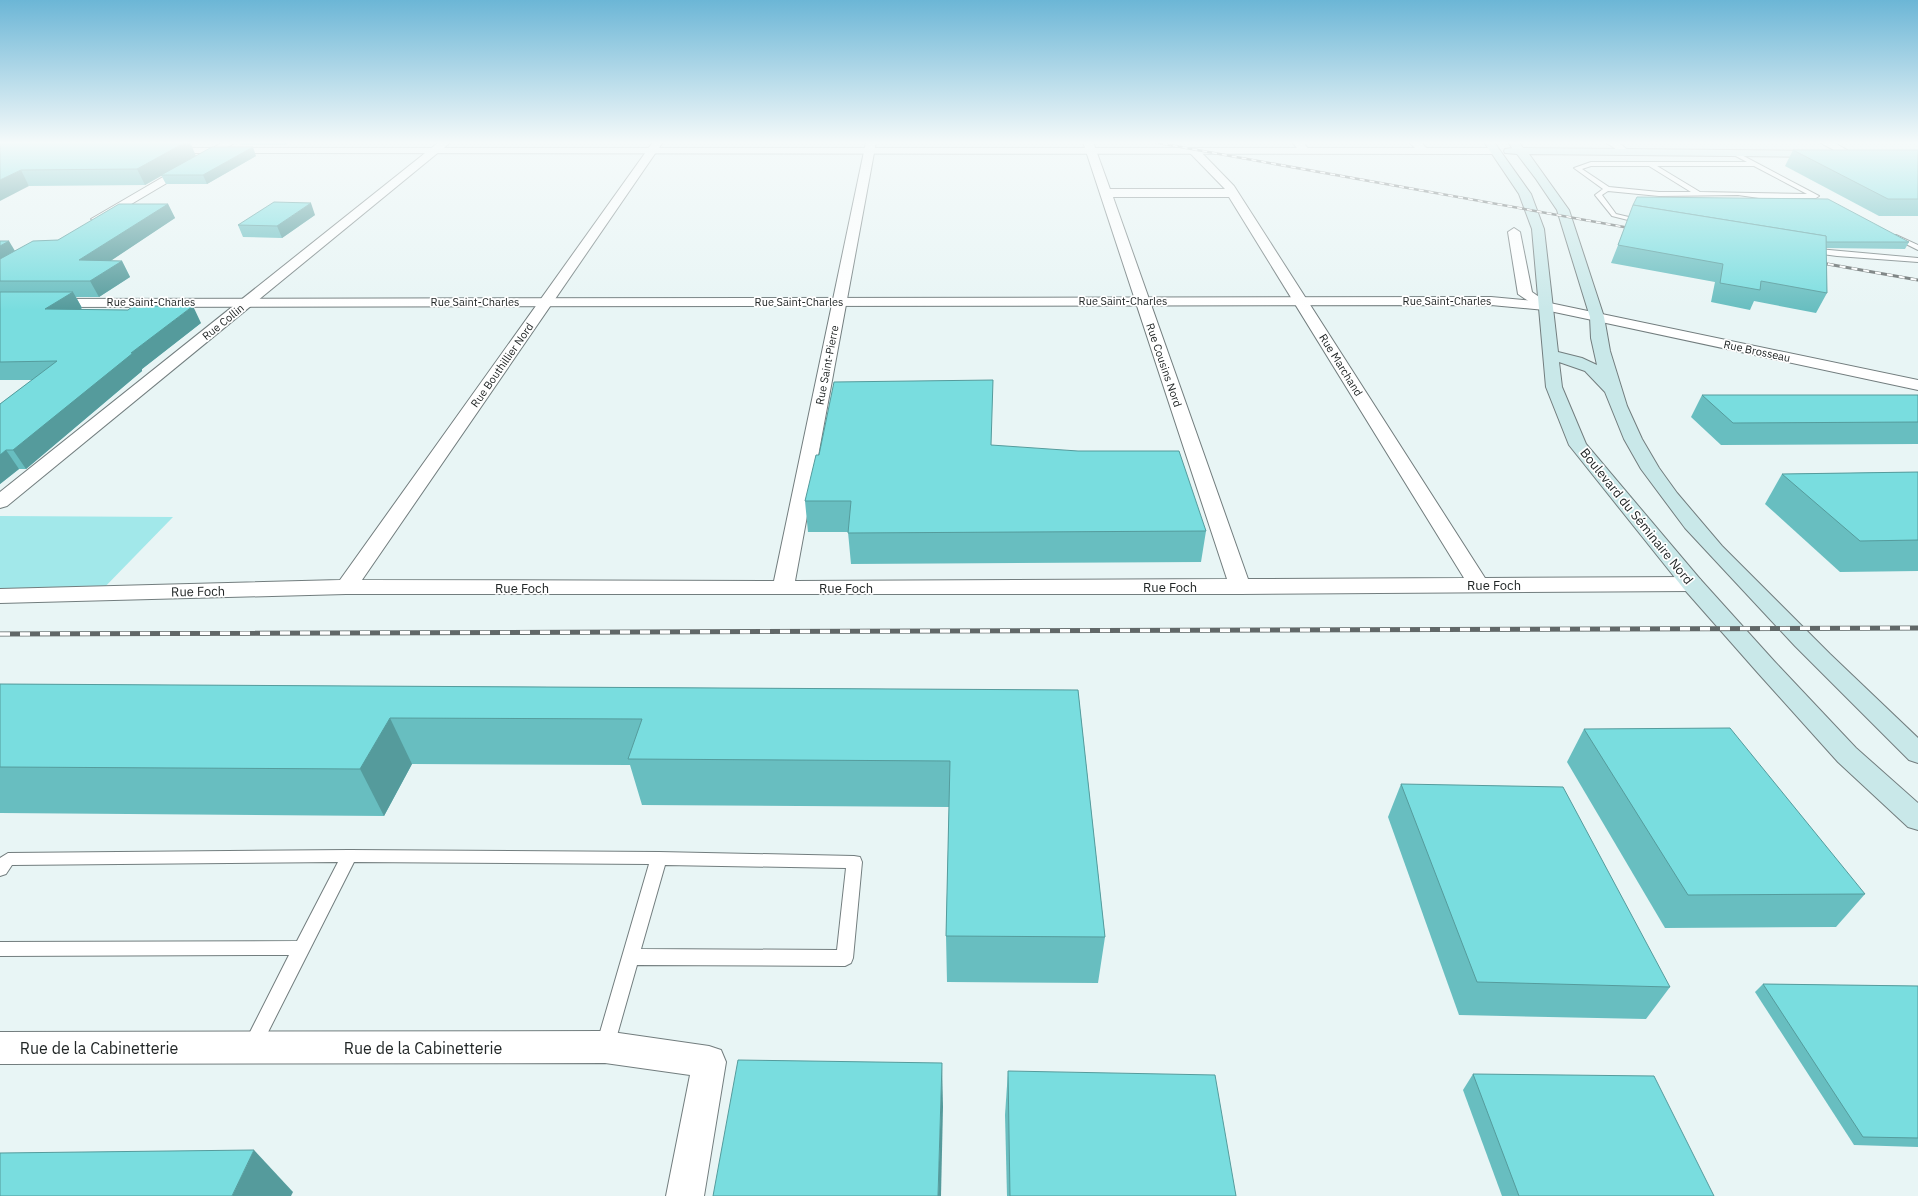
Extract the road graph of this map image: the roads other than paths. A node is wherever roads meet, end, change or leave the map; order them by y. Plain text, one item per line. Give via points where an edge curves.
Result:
1 (133, 198) edge
2 (378, 198) edge
3 (619, 198) edge
4 (860, 198) edge
5 (1108, 198) edge
6 (1237, 198) edge
7 (1526, 198) edge
8 (1555, 198) edge
9 (1600, 198) edge
10 (1820, 198) edge
11 (1823, 199) edge
12 (87, 224) edge
13 (1653, 224) edge
14 (1514, 232) dead end
15 (1884, 232) edge
16 (1798, 248) edge
17 (1918, 248) edge
18 (1918, 260) edge
19 (1142, 301) junction
20 (1301, 301) junction
21 (248, 302) junction
22 (546, 302) junction
23 (839, 302) junction
24 (0, 303) edge
25 (1545, 306) junction
26 (1597, 318) junction
27 (1550, 355) junction
28 (1918, 384) edge
29 (1613, 396) junction
30 (0, 502) edge
31 (1692, 584) junction
32 (1479, 586) junction
33 (346, 587) junction
34 (1240, 587) junction
35 (783, 588) junction
36 (0, 596) edge
37 (1918, 753) edge
38 (1918, 819) edge
39 (349, 856) junction
40 (659, 858) junction
41 (0, 869) edge
42 (302, 948) junction
43 (0, 949) edge
44 (630, 957) junction
45 (605, 1047) junction
46 (0, 1048) edge
47 (251, 1048) junction
48 (685, 1196) edge

1 - 12 street
2 - 21 street, Rue Collin
3 - 22 street, Rue Bouthillier Nord
4 - 23 street, Rue Saint-Pierre
5 - 19 street, Rue Cousins Nord
6 - 20 street, Rue Marchand
7 - 25 main road, Boulevard du Séminaire Nord via 1538,229
8 - 26 main road via 1563,210
9 - 13 lane via 1614,215
10 - 11 lane
14 - 25 street via 1525,294
15 - 17 lane
16 - 18 lane via 1837,254
19 - 20 street, Rue Saint-Charles
19 - 23 street, Rue Saint-Charles
19 - 34 street, Rue Cousins Nord
20 - 25 street, Rue Saint-Charles via 1491,301
20 - 32 street, Rue Marchand
21 - 22 street, Rue Saint-Charles
21 - 24 street, Rue Saint-Charles
21 - 30 street, Rue Collin
22 - 23 street, Rue Saint-Charles
22 - 33 street, Rue Bouthillier Nord
23 - 35 street, Rue Saint-Pierre
25 - 26 street, Rue Saint-Charles
25 - 27 main road, Boulevard du Séminaire Nord
26 - 28 street, Rue Brosseau
26 - 29 main road via 1597,334
27 - 29 main road via 1590,366 1602,378
27 - 31 main road, Boulevard du Séminaire Nord via 1554,387 1578,445
29 - 37 main road via 1639,453 1665,493 1703,538 1828,668
31 - 32 street, Rue Foch
31 - 38 main road, Boulevard du Séminaire Nord via 1847,755
32 - 34 street, Rue Foch
33 - 35 street, Rue Foch
33 - 36 street, Rue Foch
34 - 35 street, Rue Foch
39 - 40 lane
39 - 41 lane via 8,859
39 - 42 lane
40 - 44 lane
40 - 44 lane via 854,862 845,958
42 - 43 lane
42 - 47 lane
44 - 45 lane
45 - 47 street, Rue de la Cabinetterie
45 - 48 street, Rue de la Cabinetterie via 709,1062
46 - 47 street, Rue de la Cabinetterie

